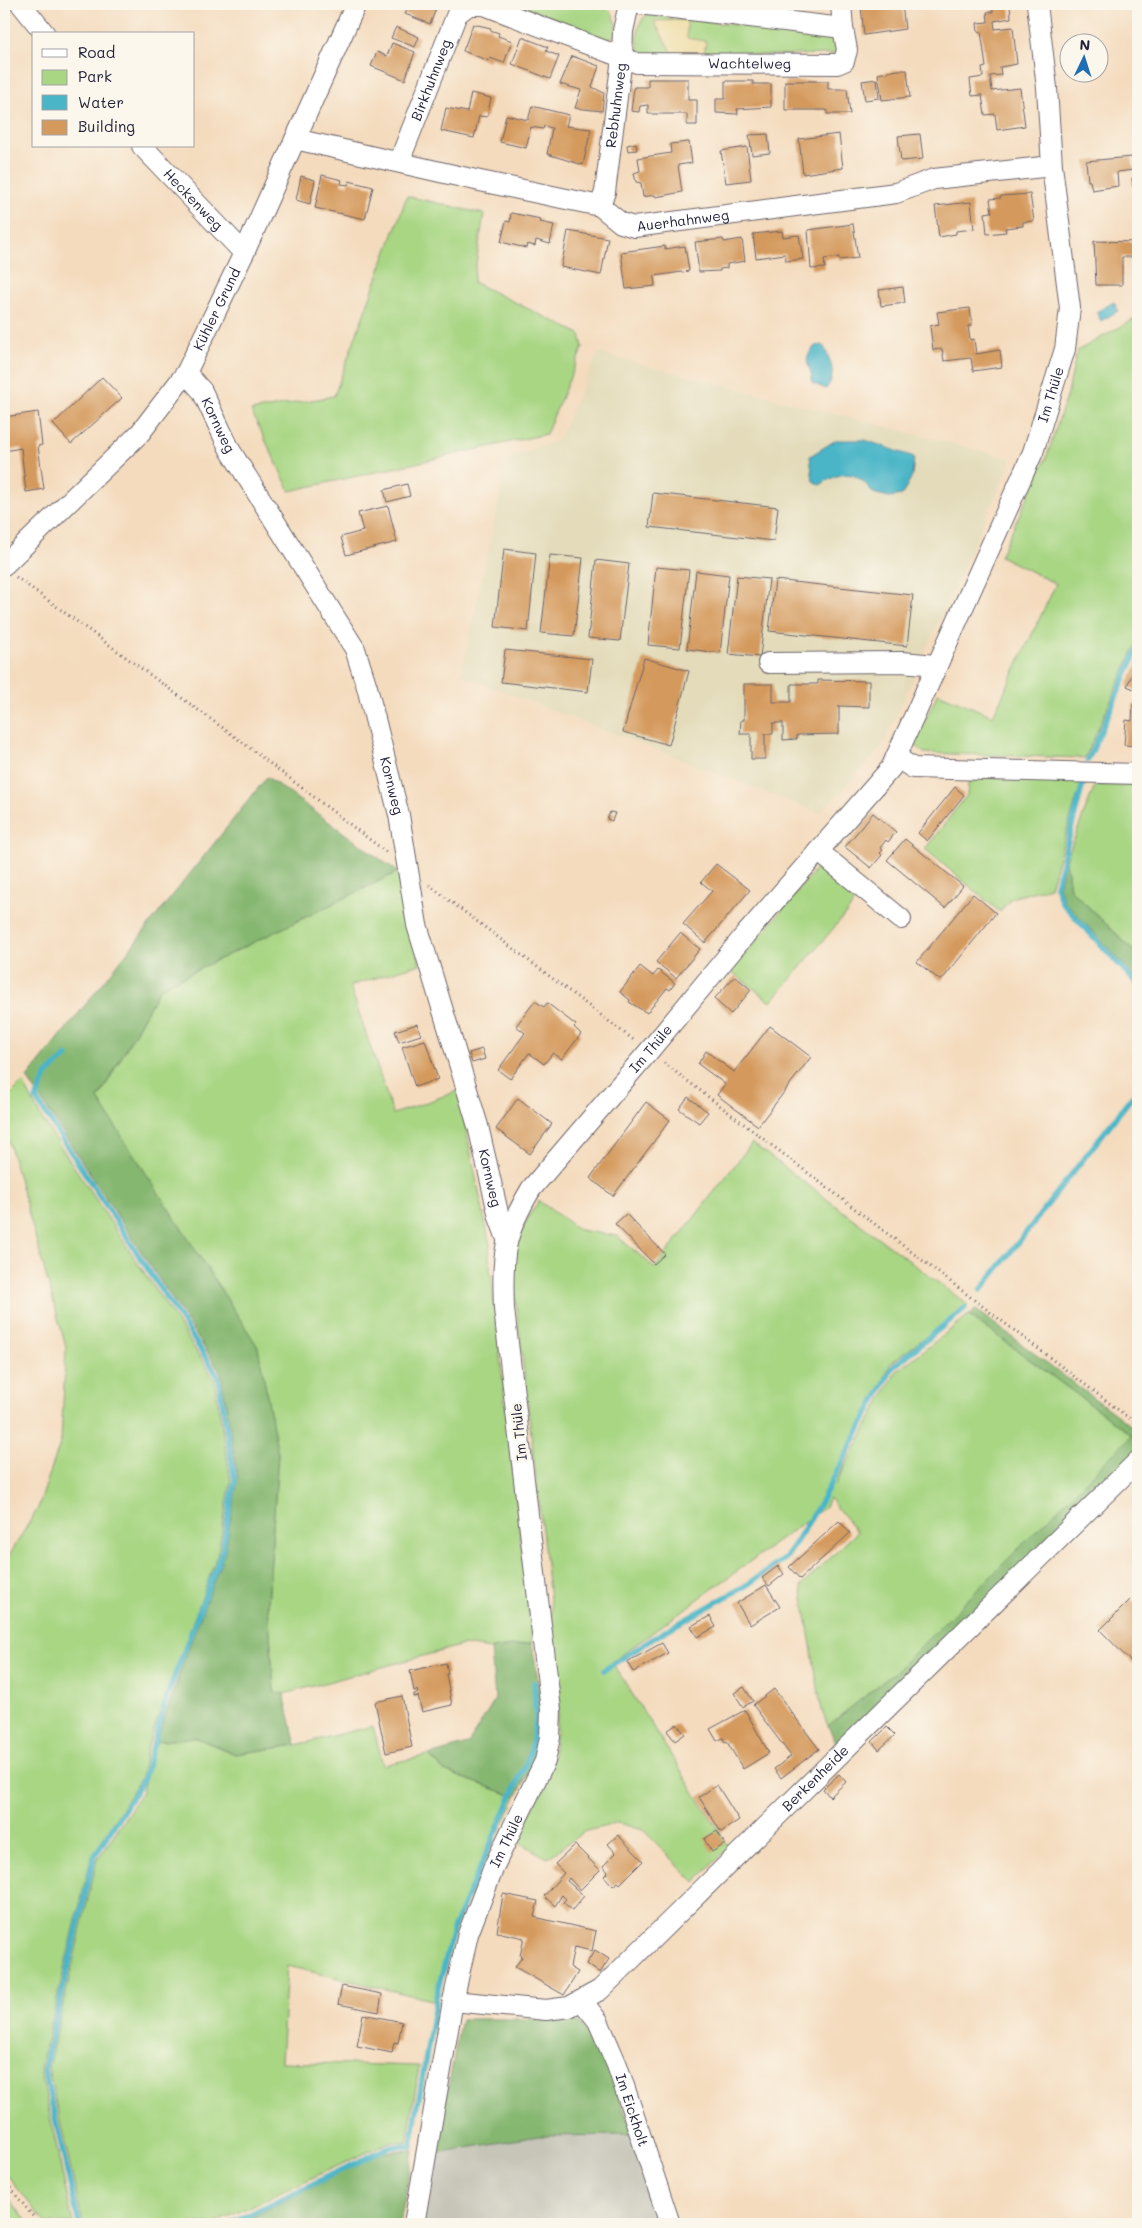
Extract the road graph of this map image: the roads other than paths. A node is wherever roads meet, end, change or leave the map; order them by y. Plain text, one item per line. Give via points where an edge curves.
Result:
1 (21, 4) edge
2 (356, 4) edge
3 (469, 4) edge
4 (629, 4) edge
5 (639, 4) edge
6 (841, 4) edge
7 (1037, 4) edge
8 (843, 28) junction
9 (43, 32) edge
10 (622, 58) junction
11 (294, 139) junction
12 (144, 148) edge
13 (399, 162) junction
14 (1052, 166) junction
15 (600, 206) junction
16 (244, 253) junction
17 (186, 373) junction
18 (9, 570) edge
19 (768, 663) dead end
20 (936, 665) junction
21 (896, 756) junction
22 (1138, 774) edge
23 (818, 851) junction
24 (901, 919) dead end
25 (507, 1239) junction
26 (1138, 1462) edge
27 (453, 2001) junction
28 (582, 2001) junction
29 (414, 2224) edge
30 (670, 2224) edge

1 - 9 street
2 - 11 street, Kühler Grund
3 - 10 street, Birkhuhnweg via 484,5
3 - 13 street, Birkhuhnweg via 457,14
4 - 10 street, Rebhuhnweg
5 - 8 street
6 - 8 street, Wachtelweg
7 - 14 street, Im Thüle
8 - 10 street, Wachtelweg via 847,50 844,61 837,64 637,63
10 - 15 street, Rebhuhnweg via 605,192
11 - 13 street, Auerhahnweg
11 - 16 street, Kühler Grund
12 - 16 street, Heckenweg
13 - 15 street, Auerhahnweg
14 - 15 street, Auerhahnweg via 934,179 896,193 634,227 620,223
14 - 20 street, Im Thüle via 1070,308 1065,349 1033,452
16 - 17 street, Kühler Grund
17 - 18 street, Kühler Grund via 140,433
17 - 25 street, Kornweg via 202,391 239,465 355,649 399,815 417,925 478,1126
19 - 20 street via 902,662
20 - 21 street, Im Thüle
21 - 22 street via 913,768
21 - 23 street, Im Thüle via 891,768
23 - 24 street
23 - 25 street, Im Thüle via 530,1189
25 - 27 street, Im Thüle via 503,1265 504,1308 551,1710 550,1737 545,1761 495,1864 468,1934
26 - 28 street, Berkenheide via 600,1990
27 - 28 street, Berkenheide via 546,2010 569,2007
27 - 29 street, Im Thüle
28 - 30 street, Im Eickholt via 598,2021 617,2065

